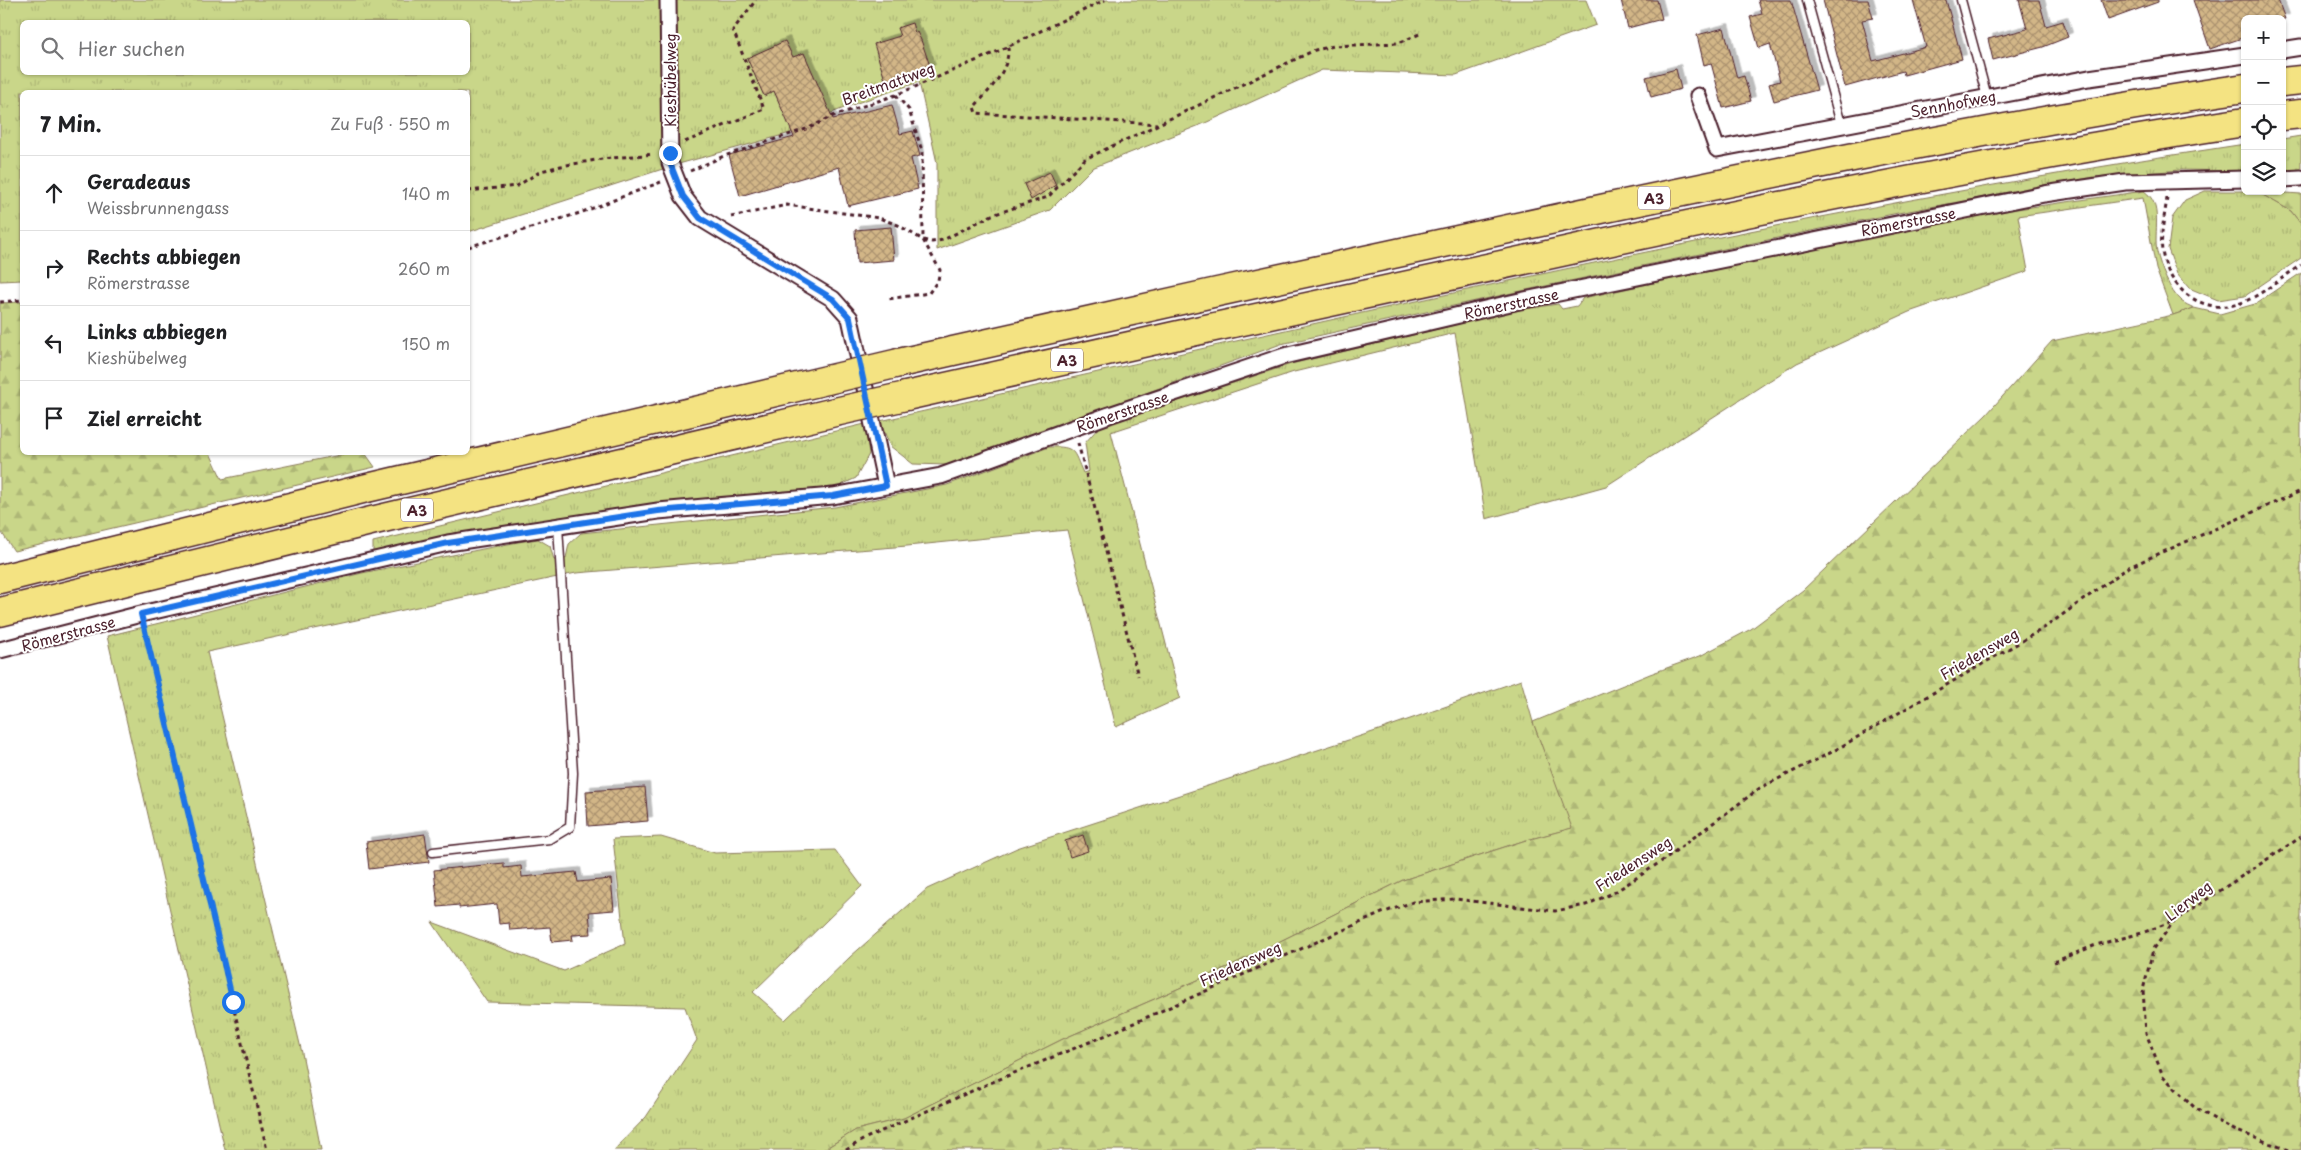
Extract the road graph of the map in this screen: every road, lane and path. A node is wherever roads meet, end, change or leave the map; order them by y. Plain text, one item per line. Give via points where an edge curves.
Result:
1 (668, 0) edge
2 (756, 0) edge
3 (1105, 0) edge
4 (1807, 0) edge
5 (1961, 0) edge
6 (1422, 33) dead end
7 (1008, 47) junction
8 (2301, 47) edge
9 (2286, 49) edge
10 (2241, 56) edge
11 (2301, 80) edge
12 (2286, 82) edge
13 (2241, 89) edge
14 (896, 95) junction
15 (1698, 96) dead end
16 (1987, 97) junction
17 (2301, 114) edge
18 (2286, 116) edge
19 (2241, 123) edge
20 (1158, 124) junction
21 (1841, 124) junction
22 (669, 151) junction
23 (675, 177) junction
24 (2301, 178) edge
25 (2241, 179) edge
26 (2286, 179) edge
27 (2168, 180) junction
28 (470, 191) edge
29 (717, 228) junction
30 (923, 240) junction
31 (470, 246) edge
32 (2301, 265) edge
33 (888, 299) dead end
34 (20, 300) edge
35 (0, 302) edge
36 (1074, 428) junction
37 (886, 486) junction
38 (2301, 490) edge
39 (558, 526) junction
40 (0, 580) edge
41 (0, 612) edge
42 (141, 614) junction
43 (0, 650) edge
44 (1138, 676) dead end
45 (2301, 837) edge
46 (433, 852) dead end
47 (2174, 921) junction
48 (2054, 962) dead end
49 (267, 1150) edge
50 (846, 1150) edge
51 (2288, 1150) edge

1 - 22 street, Kieshübelweg
2 - 22 path via 733,30 764,109
3 - 7 path, Breitmattweg
4 - 21 lane
5 - 16 lane
6 - 20 path via 1398,43 1315,50
7 - 14 path, Breitmattweg
7 - 20 path via 1009,57 993,87 974,107 976,113
8 - 9 street
10 - 16 street, Sennhofweg
11 - 12 highway
13 - 40 highway, A3, bridge via 2048,119 1776,172 1235,288 368,488
14 - 23 path, Breitmattweg via 724,156
14 - 30 path via 909,110 922,151
15 - 21 street, Sennhofweg via 1717,149
16 - 21 street, Sennhofweg
17 - 18 highway
19 - 41 highway, A3, bridge via 2059,152 1758,210 1227,324 835,412
20 - 30 path via 1085,159 1048,197 992,215 943,240
22 - 23 street, Kieshübelweg
22 - 28 path via 561,166 541,171 517,186
23 - 29 street, Kieshübelweg via 683,196 700,218
23 - 31 path, Breitmattweg via 580,213
24 - 26 street
25 - 27 street, Römerstrasse
27 - 32 path via 2162,250 2169,275 2181,291 2197,301 2220,308 2249,300
27 - 36 street, Römerstrasse via 2125,182 2035,196 1515,302 1284,356
29 - 30 path via 731,217 787,205 879,218
29 - 37 street, Kieshübelweg via 833,299 850,318
30 - 33 path via 940,270 938,280 929,293
34 - 35 path
36 - 37 street, Römerstrasse via 941,476
36 - 44 path
37 - 39 street, Römerstrasse via 833,496 658,511
38 - 50 path, Friedensweg via 2129,567 2044,628 1832,752 1760,788 1616,892 1586,905 1555,911 1455,899 1413,902 990,1083
39 - 42 street, Römerstrasse via 448,543
39 - 46 lane via 572,764 570,827 550,839
42 - 43 street, Römerstrasse
42 - 49 path
45 - 47 path, Lierweg
47 - 48 path via 2096,945
47 - 51 path, Lierweg via 2153,950 2143,990 2146,1032 2163,1076 2194,1108 2234,1130

